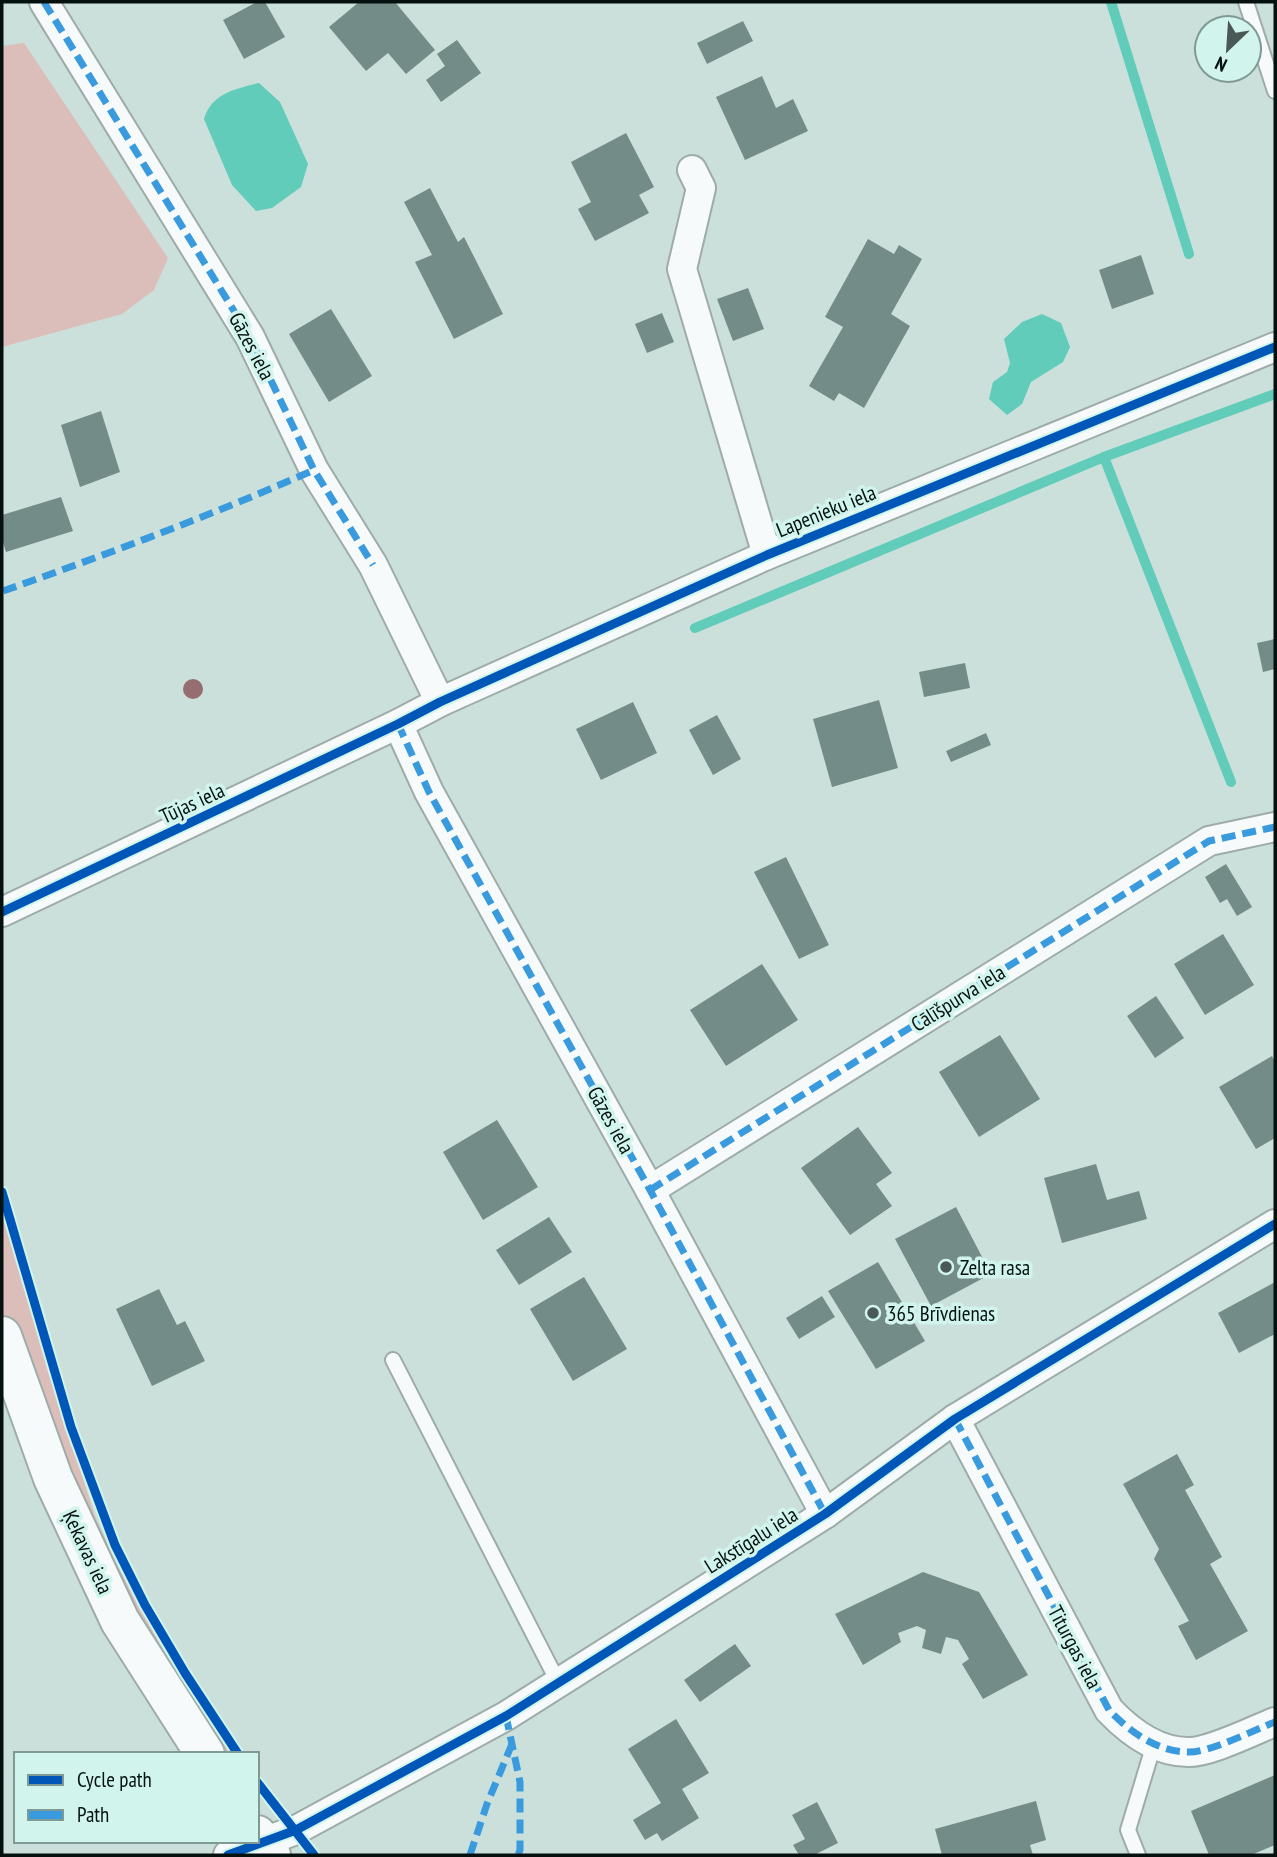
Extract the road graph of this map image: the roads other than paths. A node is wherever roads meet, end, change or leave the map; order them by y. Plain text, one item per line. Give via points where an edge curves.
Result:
1 (44, 2) edge
2 (1246, 2) edge
3 (1275, 91) edge
4 (692, 170) dead end
5 (1275, 347) edge
6 (767, 555) junction
7 (440, 702) junction
8 (398, 724) junction
9 (1275, 827) edge
10 (2, 912) edge
11 (650, 1190) junction
12 (1275, 1224) edge
13 (2, 1336) edge
14 (393, 1360) dead end
15 (955, 1419) junction
16 (825, 1514) junction
17 (558, 1682) junction
18 (1275, 1722) edge
19 (1154, 1744) junction
20 (204, 1752) edge
21 (255, 1847) edge
22 (1138, 1855) edge

1 - 7 street, Gāzes iela via 250,338 314,470 373,565
2 - 3 lane
4 - 6 street via 701,188 681,269
5 - 6 street, Lapenieku iela
6 - 7 street, Lapenieku iela
7 - 8 street, Lapenieku iela
8 - 10 street, Tūjas iela
8 - 11 street, Gāzes iela via 429,792
9 - 11 street, Cālīšpurva iela via 1209,841
11 - 16 street, Gāzes iela
12 - 15 street, Lakstīgalu iela
13 - 20 main road, Ķekavas iela via 53,1478 120,1621
14 - 17 lane
15 - 16 street, Lakstīgalu iela
15 - 19 street, Titurgas iela via 1109,1710 1124,1726
16 - 17 street, Lakstīgalu iela
17 - 21 street, Lakstīgalu iela via 506,1716
18 - 19 street, Titurgas iela via 1189,1753
19 - 22 lane via 1128,1830

